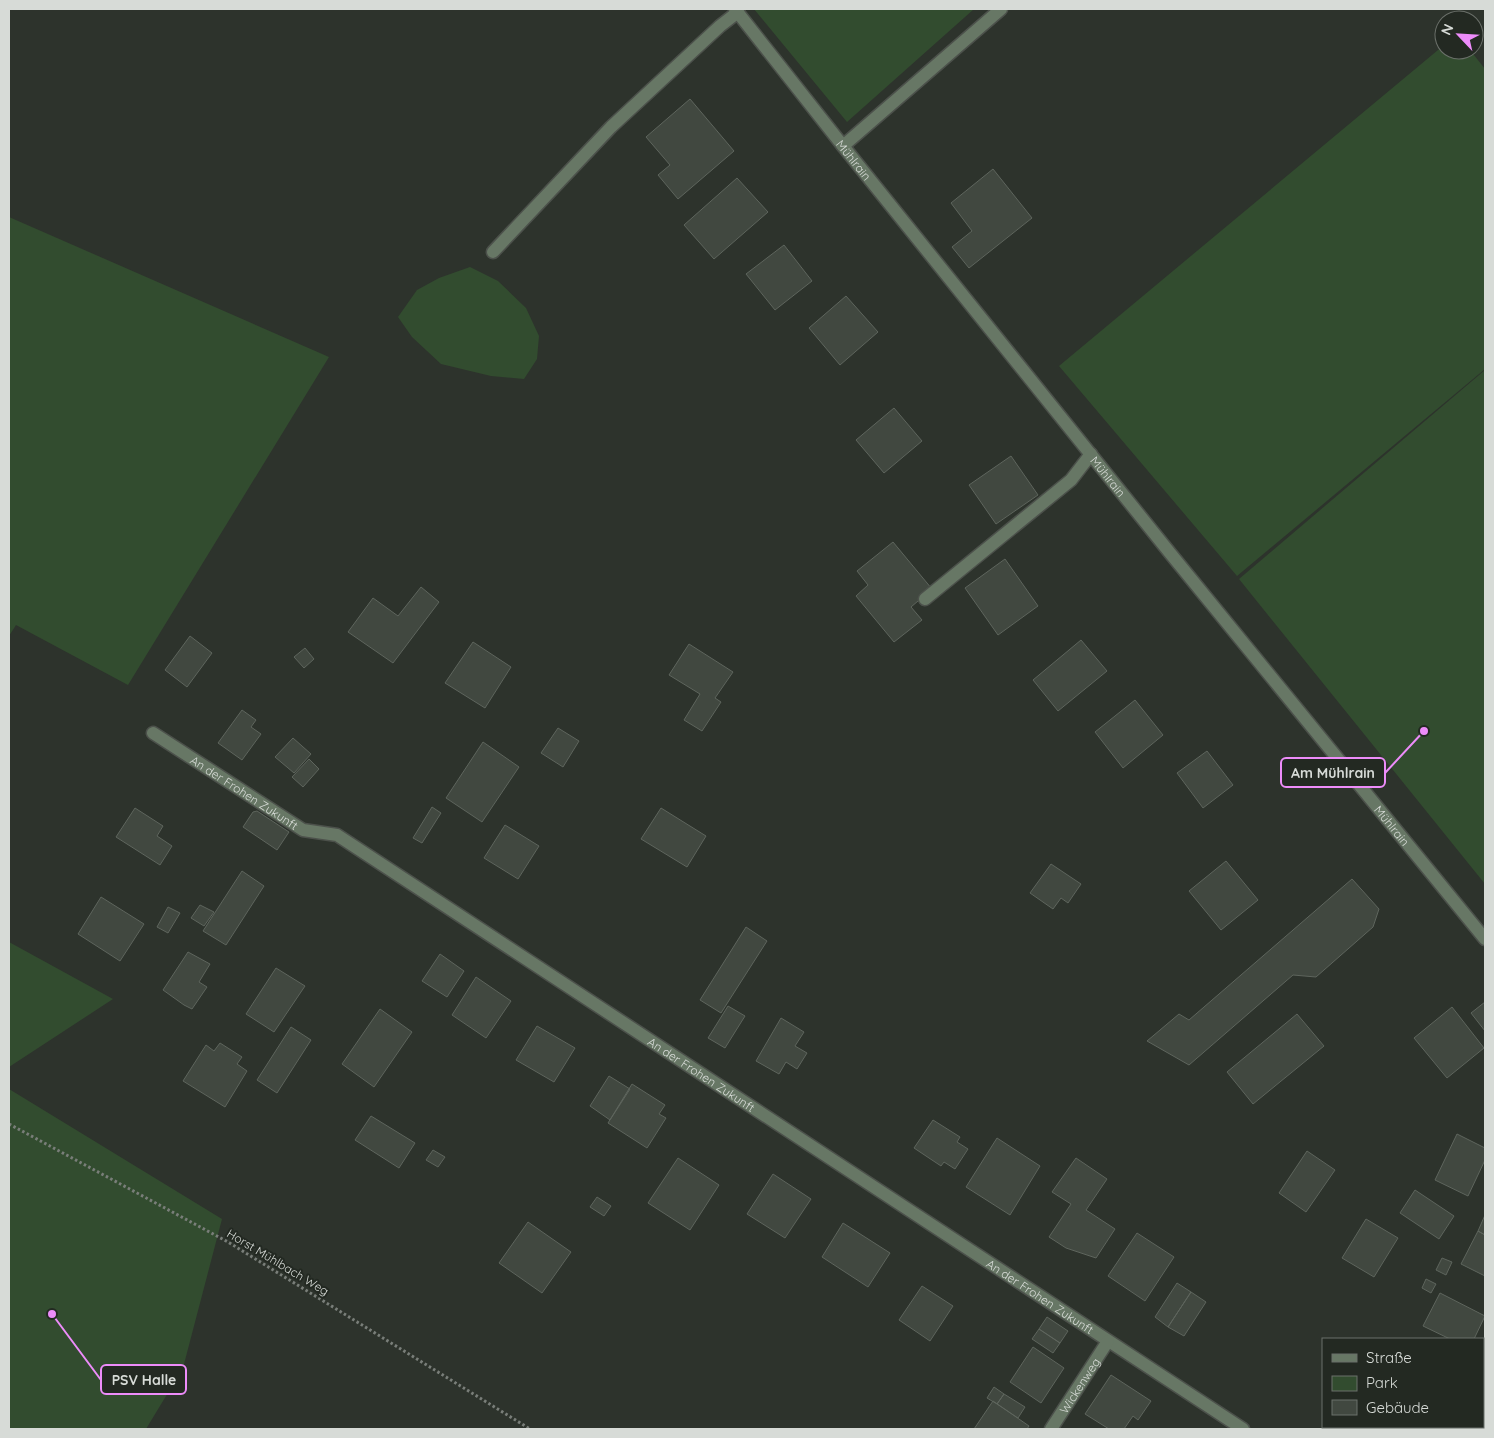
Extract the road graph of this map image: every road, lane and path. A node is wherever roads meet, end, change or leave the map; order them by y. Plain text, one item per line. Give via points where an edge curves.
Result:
1 (1000, 9) edge
2 (736, 10) edge
3 (843, 146) junction
4 (493, 252) dead end
5 (1090, 454) junction
6 (924, 598) dead end
7 (153, 733) dead end
8 (1485, 939) edge
9 (9, 1124) edge
10 (1108, 1341) junction
11 (530, 1429) edge
12 (1051, 1429) edge
13 (1243, 1429) edge

1 - 3 street
2 - 3 street, Mühlrain
2 - 4 street via 611,127
3 - 5 street, Mühlrain
5 - 6 street via 1071,480
5 - 8 street, Mühlrain
7 - 10 street, An der Frohen Zukunft via 303,830 336,835
9 - 11 path, Horst Mühlbach Weg via 228,1242
10 - 12 street, Wickenweg
10 - 13 street, An der Frohen Zukunft

